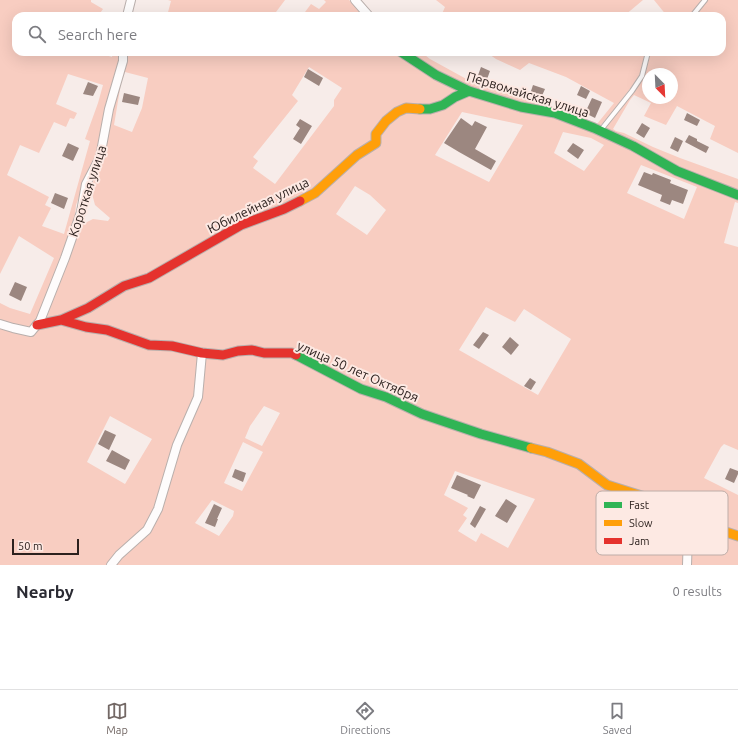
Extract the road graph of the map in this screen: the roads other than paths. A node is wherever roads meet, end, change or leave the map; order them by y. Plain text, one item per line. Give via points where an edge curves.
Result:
1 (131, 0) edge
2 (355, 0) edge
3 (705, 0) edge
4 (129, 12) edge
5 (366, 12) edge
6 (695, 12) edge
7 (123, 56) edge
8 (406, 56) edge
9 (647, 56) edge
10 (469, 90) junction
11 (600, 131) junction
12 (738, 195) edge
13 (61, 320) junction
14 (0, 324) edge
15 (37, 325) junction
16 (202, 353) junction
17 (626, 491) edge
18 (728, 533) edge
19 (738, 536) edge
20 (687, 555) edge
21 (112, 565) edge
22 (687, 565) edge

1 - 4 street
2 - 5 street
3 - 6 lane
7 - 15 street, Короткая улица via 100,157 86,184 79,218
8 - 10 street, Первомайская улица via 436,75
9 - 11 lane via 642,76 632,92
10 - 11 street, Первомайская улица via 521,108 555,113
10 - 13 street, Юбилейная улица via 443,105 430,109 406,108 397,112 376,134 376,143 357,155 315,193 284,209 241,225 149,278 124,286 88,308
11 - 12 street, Первомайская улица via 677,171
13 - 15 street, улица 50 лет Октября
13 - 16 street, улица 50 лет Октября via 107,330 149,345 172,346
14 - 15 street, улица 50 лет Октября via 31,332
16 - 17 street, улица 50 лет Октября via 223,355 252,350 264,353 292,353 362,389 422,414 579,464 607,485
16 - 21 street via 198,397 177,445 158,509 147,530 119,555
18 - 19 street, улица 50 лет Октября
20 - 22 street

